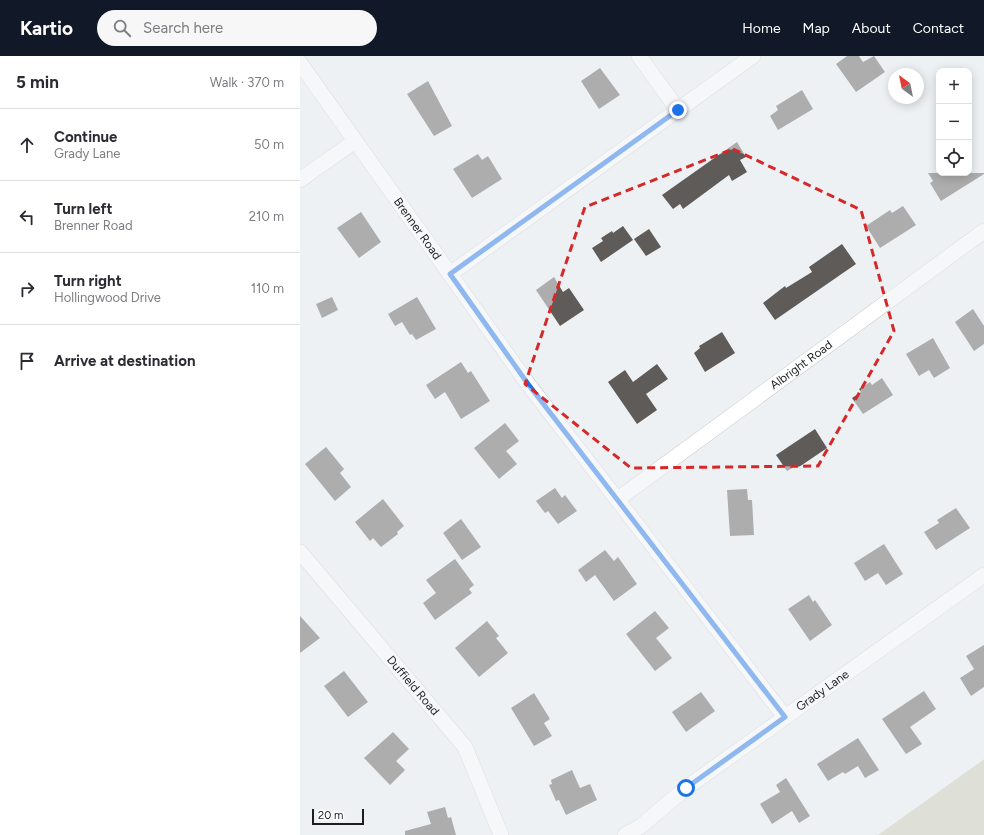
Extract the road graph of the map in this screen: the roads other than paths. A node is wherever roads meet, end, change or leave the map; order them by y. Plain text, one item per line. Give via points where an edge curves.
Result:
1 (639, 56) edge
2 (753, 56) edge
3 (300, 63) edge
4 (678, 110) junction
5 (355, 141) junction
6 (300, 180) edge
7 (984, 231) edge
8 (450, 274) junction
9 (618, 499) junction
10 (300, 552) edge
11 (984, 575) edge
12 (785, 717) junction
13 (501, 835) edge
14 (624, 835) edge

1 - 4 street
2 - 4 street
3 - 5 street, Brenner Road
4 - 8 street
5 - 6 street
5 - 8 street, Brenner Road
7 - 9 street, Albright Road
8 - 9 street, Brenner Road via 528,384
9 - 12 street, Brenner Road
10 - 13 street, Duffield Road via 465,747
11 - 12 street, Grady Lane
12 - 14 street, Grady Lane via 686,788 641,826

